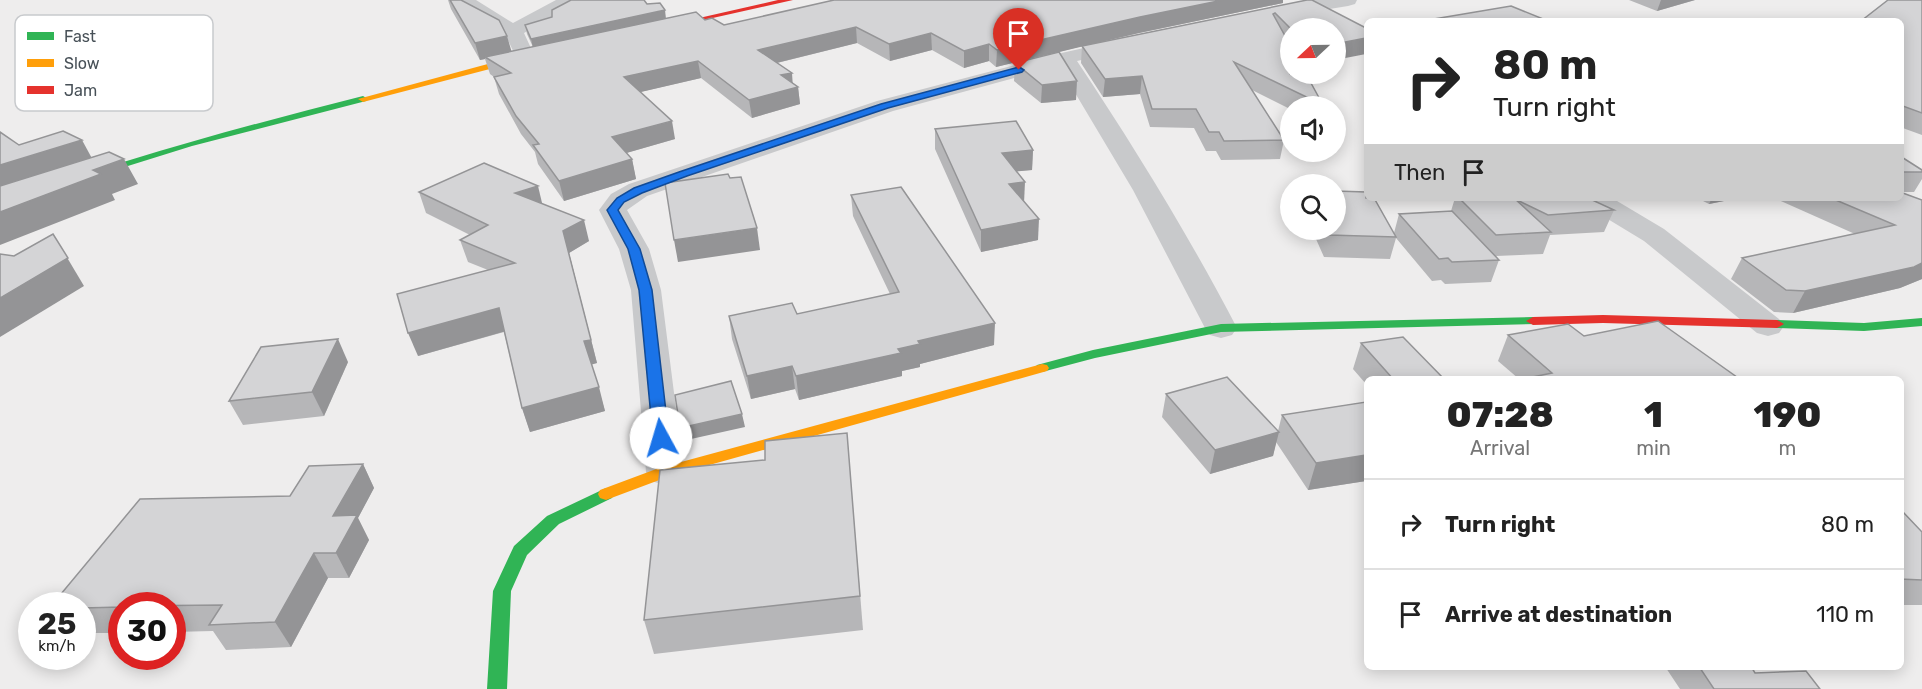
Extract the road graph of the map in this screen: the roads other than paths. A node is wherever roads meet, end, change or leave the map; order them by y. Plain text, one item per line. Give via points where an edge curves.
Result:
1 (466, 0) edge
2 (570, 0) edge
3 (789, 0) edge
4 (1348, 0) edge
5 (1318, 1) edge
6 (1248, 17) edge
7 (513, 31) junction
8 (640, 32) edge
9 (1151, 39) edge
10 (548, 52) edge
11 (525, 57) junction
12 (1064, 58) junction
13 (1598, 201) edge
14 (0, 207) edge
15 (1922, 322) edge
16 (1768, 326) junction
17 (1221, 328) junction
18 (665, 472) junction
19 (497, 689) edge

1 - 7 street
2 - 7 street
3 - 8 street
4 - 5 street
5 - 6 street
7 - 11 street
9 - 12 street
10 - 11 street
11 - 14 street via 188,144
12 - 17 street via 1099,111
12 - 18 street via 885,106 638,190 621,200 613,210 634,249 646,290
13 - 16 street via 1654,235
15 - 16 street via 1864,327
16 - 17 street via 1604,319
17 - 18 street via 1093,354
18 - 19 street via 597,497 553,520 520,551 502,591

